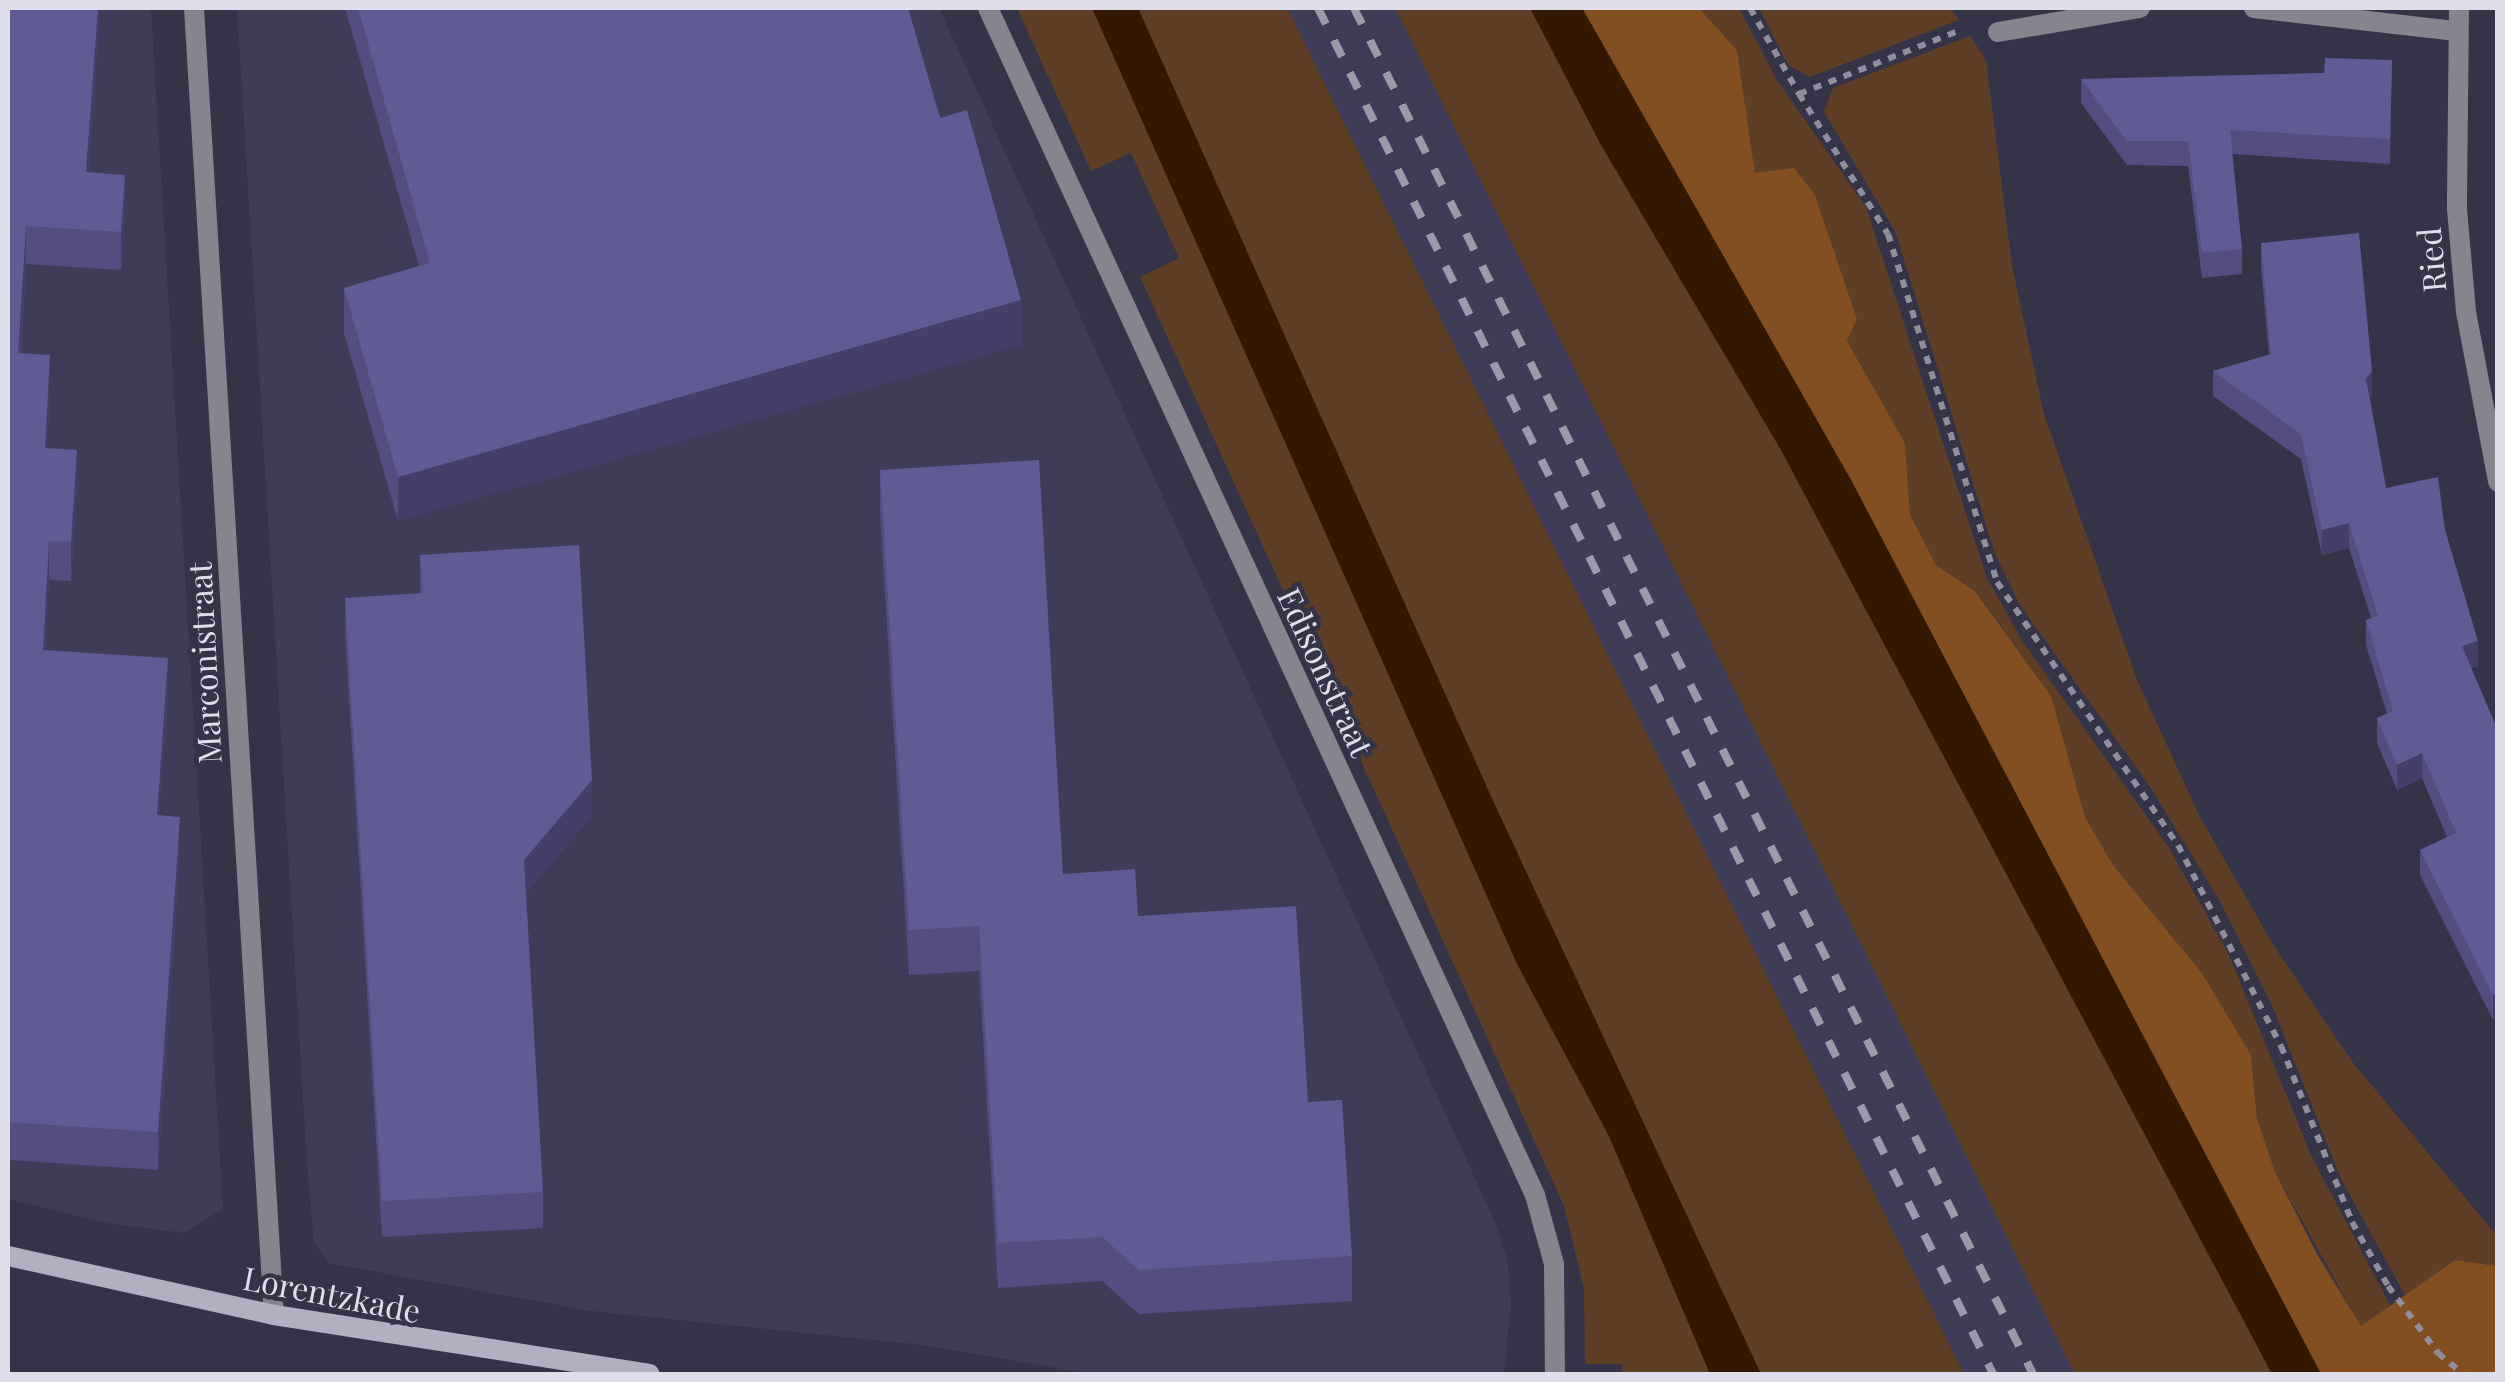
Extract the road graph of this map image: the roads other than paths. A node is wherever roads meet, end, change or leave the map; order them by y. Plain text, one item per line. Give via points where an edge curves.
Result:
1 (194, 8) edge
2 (988, 8) edge
3 (2140, 8) edge
4 (2254, 8) edge
5 (2459, 8) edge
6 (2457, 31) junction
7 (1998, 32) road end
8 (2498, 482) edge
9 (8, 1256) edge
10 (274, 1315) junction
11 (649, 1374) edge
12 (1555, 1374) edge

1 - 10 street, Marconistraat
2 - 12 street, Edisonstraat via 1535,1195 1554,1264
3 - 7 street
4 - 6 street
5 - 6 street, Ried
6 - 8 street, Ried via 2454,124 2464,295
9 - 10 street, Lorentzkade
10 - 11 street, Lorentzkade

